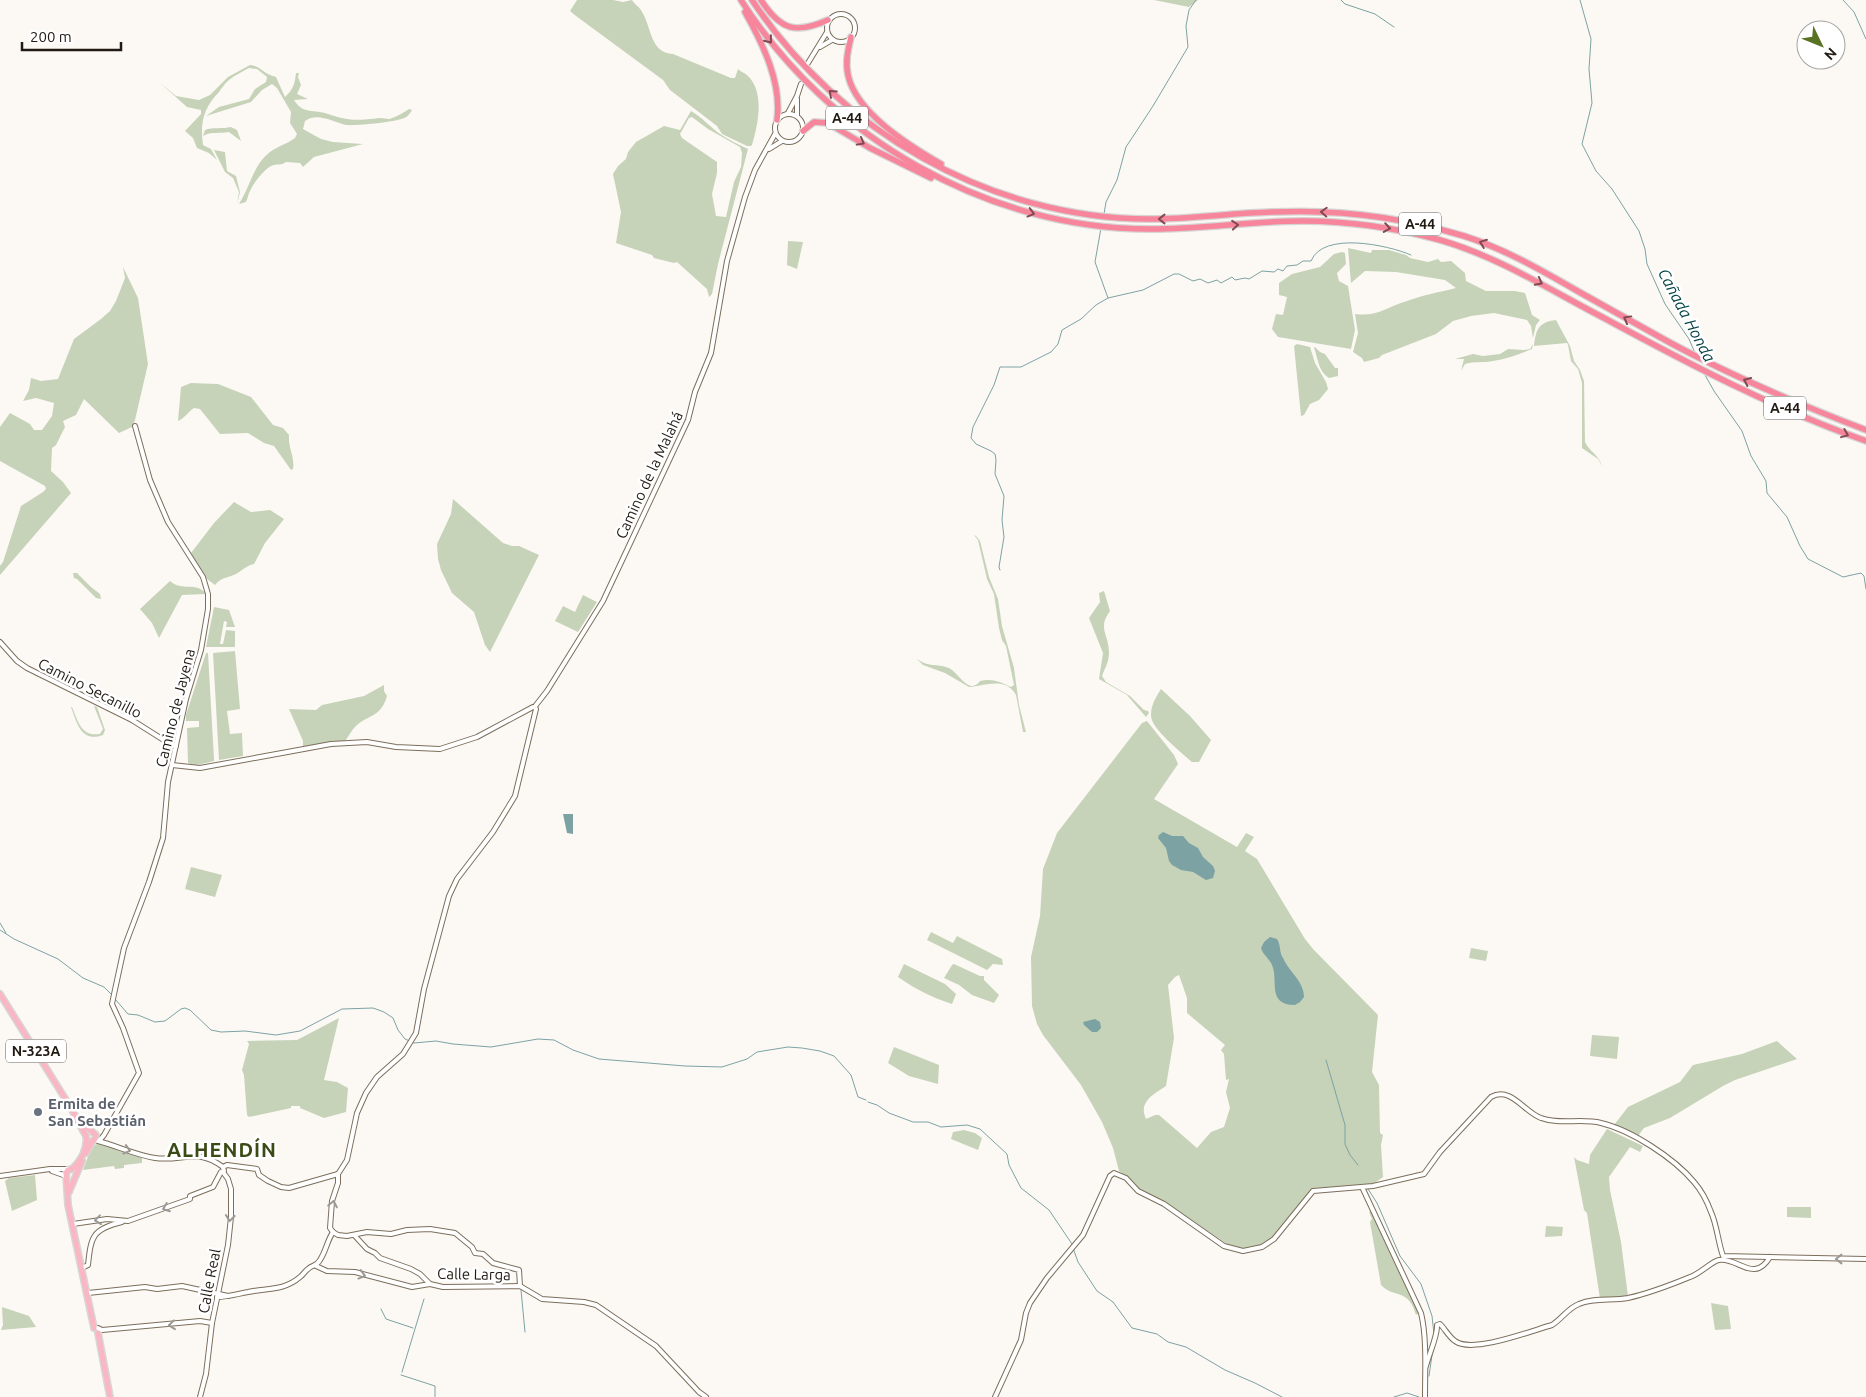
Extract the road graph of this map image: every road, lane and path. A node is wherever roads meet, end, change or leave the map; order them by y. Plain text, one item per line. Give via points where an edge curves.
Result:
1 (739, 0) edge
2 (752, 0) edge
3 (761, 0) edge
4 (828, 20) junction
5 (827, 32) junction
6 (852, 37) junction
7 (832, 40) junction
8 (816, 50) junction
9 (808, 62) dead end
10 (801, 84) dead end
11 (797, 96) junction
12 (788, 113) junction
13 (797, 116) junction
14 (776, 120) junction
15 (803, 131) junction
16 (775, 134) junction
17 (782, 141) junction
18 (766, 152) junction
19 (992, 190) junction
20 (984, 198) junction
21 (135, 426) dead end
22 (1866, 430) edge
23 (1866, 442) edge
24 (0, 642) edge
25 (535, 707) junction
26 (176, 746) junction
27 (173, 763) junction
28 (0, 994) edge
29 (107, 1129) junction
30 (92, 1138) junction
31 (222, 1170) junction
32 (73, 1172) junction
33 (338, 1174) junction
34 (0, 1176) edge
35 (67, 1176) junction
36 (1362, 1187) junction
37 (68, 1192) junction
38 (124, 1222) junction
39 (73, 1224) junction
40 (333, 1232) junction
41 (355, 1236) junction
42 (1770, 1257) junction
43 (1866, 1260) edge
44 (315, 1265) junction
45 (82, 1268) junction
46 (430, 1284) junction
47 (520, 1286) junction
48 (88, 1293) junction
49 (218, 1295) junction
50 (212, 1323) junction
51 (97, 1330) junction
52 (1428, 1346) junction
53 (1426, 1366) junction
54 (110, 1397) edge
55 (200, 1397) edge
56 (706, 1397) edge
57 (995, 1397) edge
58 (1425, 1397) edge

1 - 14 highway via 771,71 778,100
1 -> 20 highway, A-44 via 784,58 851,122 914,164
19 -> 2 highway, A-44 via 930,162 866,122 798,59
3 - 4 highway via 774,18 792,27 807,28
4 - 5 street
4 - 6 street via 840,13 849,16 855,28
5 - 7 street
5 - 8 street
6 - 7 street via 840,42
6 - 19 highway via 847,57 848,76 867,108 896,135 921,152
7 - 8 street
8 - 9 street
10 - 11 street
11 - 12 street
11 - 13 street
12 - 13 street
12 - 14 street
13 - 15 street
14 - 16 street
15 - 17 street via 795,141
15 -> 20 highway via 814,122 828,123 911,168
16 - 17 street
16 - 18 street, Camino de la Malahá
17 - 18 street, Camino de la Malahá
18 - 25 street, Camino de la Malahá via 745,197 727,261 711,353 688,420 603,602
22 -> 19 highway, A-44 via 1723,370 1506,252 1421,224 1348,213 1307,211 1172,219 1113,217 1039,204
20 -> 23 highway, A-44 via 1030,213 1094,226 1154,230 1303,221 1356,224 1408,232 1463,247 1515,269 1746,391
21 - 26 street, Camino de Jayena via 150,480 168,522 203,577 208,594 201,650
24 - 26 street, Camino Secanillo via 27,668 132,720
25 - 27 street via 477,737 440,749 367,742 340,743 200,768
25 - 33 street, Camino de la Malahá via 515,796 448,896 414,1038 400,1058 377,1076 366,1093 357,1113 347,1160
26 - 27 street, Camino de Jayena
27 - 29 street, Camino de Jayena via 166,795 163,838 124,948 112,1001 138,1075
28 - 30 main road, N-323A
29 - 30 street
29 - 30 street
30 -> 31 street via 154,1158 189,1155 210,1159
30 - 32 main road
31 - 33 street via 227,1165 250,1167 257,1169 259,1175 268,1181 289,1188
31 -> 38 street via 213,1186 190,1196 190,1199
31 -> 49 street, Calle Real via 228,1179 232,1200 228,1245
32 - 34 street via 50,1169
32 - 35 main road via 66,1172
32 - 35 main road via 71,1179
32 - 37 main road
40 -> 33 street, Camino de la Malahá via 330,1220
34 - 35 street via 50,1171
35 - 37 main road
36 - 42 street via 1424,1174 1491,1097 1500,1094 1510,1097 1542,1119 1604,1123 1655,1150 1699,1189 1711,1211 1722,1256
36 - 52 street via 1419,1308
36 - 57 street via 1313,1191 1274,1239 1262,1247 1243,1251 1224,1246 1114,1173 1083,1235 1030,1303 1021,1340
37 - 39 main road
38 -> 39 street via 107,1219
38 - 45 street via 107,1226 93,1237 88,1265
39 - 45 main road
40 - 41 street
40 - 44 street via 326,1251
41 - 46 street, Calle Larga via 380,1258 411,1269
41 - 47 street via 368,1232 391,1234 430,1229 455,1233 475,1253 482,1254 493,1263 519,1270
43 -> 42 street
42 - 52 street via 1753,1269 1728,1260 1717,1260 1691,1277 1631,1297 1586,1301 1552,1324 1473,1347 1454,1341 1444,1328 1437,1327 1435,1339
44 -> 46 street via 412,1287
44 - 49 street via 283,1287
45 - 48 main road
46 - 47 street, Calle Larga via 443,1287
47 - 56 street via 542,1298 584,1302 601,1308 656,1346
48 - 49 street via 182,1286
48 - 51 main road
49 - 50 street, Calle Real
50 -> 51 street via 200,1321
50 - 55 street, Calle Real
51 - 54 main road
52 - 53 street
52 - 53 street via 1424,1354
53 - 58 street

